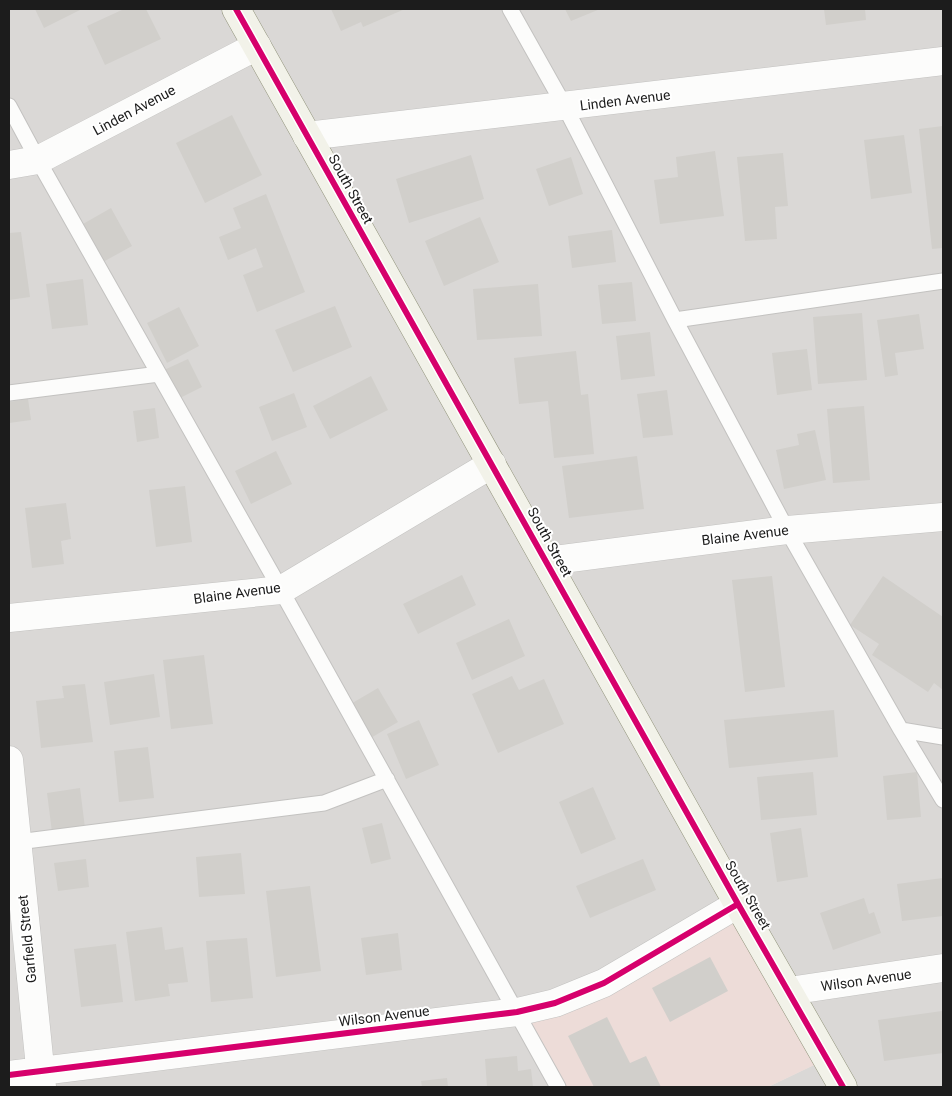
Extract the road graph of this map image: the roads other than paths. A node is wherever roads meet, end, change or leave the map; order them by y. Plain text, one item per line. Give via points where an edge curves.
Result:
1 (236, 9) edge
2 (510, 9) edge
3 (256, 46) junction
4 (943, 61) edge
5 (9, 106) edge
6 (565, 107) junction
7 (307, 136) junction
8 (38, 160) junction
9 (9, 165) edge
10 (943, 281) edge
11 (675, 320) junction
12 (159, 374) junction
13 (9, 393) edge
14 (492, 464) junction
15 (943, 517) edge
16 (787, 530) junction
17 (547, 561) junction
18 (281, 590) junction
19 (9, 618) edge
20 (901, 730) junction
21 (943, 737) edge
22 (9, 760) edge
23 (387, 779) junction
24 (943, 800) edge
25 (13, 843) edge
26 (738, 904) junction
27 (943, 968) edge
28 (789, 991) junction
29 (517, 1012) junction
30 (9, 1075) edge
31 (42, 1079) edge
32 (558, 1087) edge
33 (843, 1087) edge

1 - 3 street, South Street
2 - 6 lane
3 - 7 street, South Street
3 - 8 street, Linden Avenue
4 - 6 street, Linden Avenue
5 - 8 lane
6 - 7 street, Linden Avenue
6 - 11 lane
7 - 14 street, South Street
8 - 9 street, Linden Avenue
8 - 12 lane
10 - 11 lane
11 - 16 lane
12 - 13 lane
12 - 18 lane
14 - 17 street, South Street
14 - 18 street, Blaine Avenue
15 - 16 street, Blaine Avenue
16 - 17 street, Blaine Avenue
16 - 20 lane
17 - 26 street, South Street
18 - 19 street, Blaine Avenue
18 - 23 lane
20 - 21 lane
20 - 24 lane
22 - 25 street, Garfield Street
23 - 25 lane via 324,803
23 - 29 lane
25 - 31 street, Garfield Street
26 - 28 street, South Street
26 - 29 street, Wilson Avenue via 604,983 555,1003
27 - 28 street, Wilson Avenue
28 - 33 street, South Street
29 - 31 street, Wilson Avenue
29 - 32 lane
30 - 31 street, Wilson Avenue

